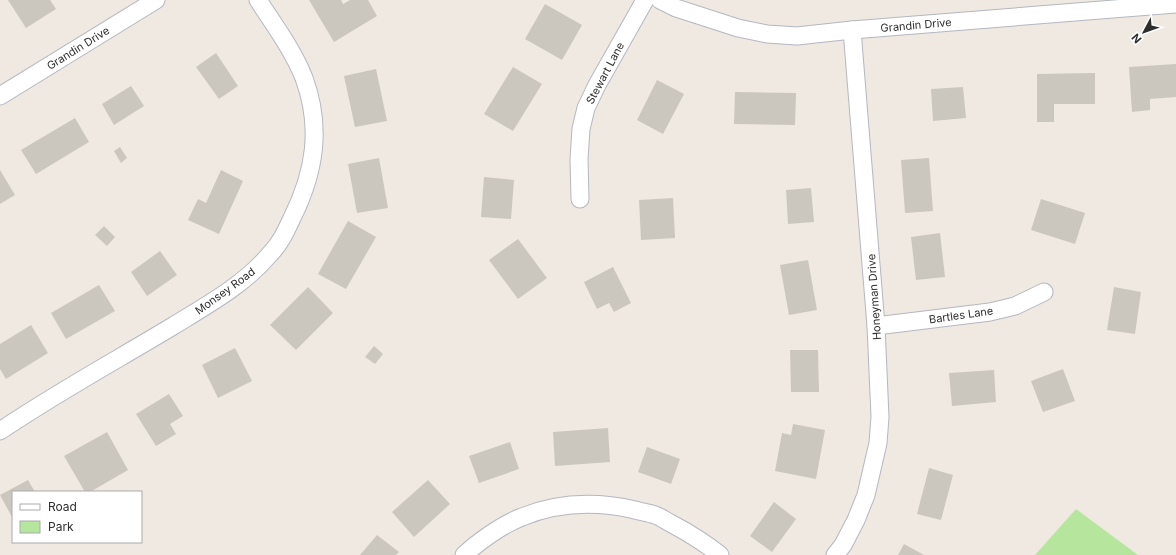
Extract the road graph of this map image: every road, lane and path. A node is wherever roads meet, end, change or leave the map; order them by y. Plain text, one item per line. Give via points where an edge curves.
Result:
1 (156, 0) edge
2 (258, 0) edge
3 (645, 0) edge
4 (660, 0) edge
5 (1176, 4) edge
6 (852, 30) junction
7 (0, 96) edge
8 (580, 199) dead end
9 (1044, 292) dead end
10 (876, 326) junction
11 (0, 431) edge
12 (464, 555) edge
13 (720, 555) edge
14 (835, 555) edge

1 - 7 street, Grandin Drive
2 - 11 street, Monsey Road via 293,54 304,78 311,105 313,157 307,183 286,232 271,254 251,274 229,290
3 - 8 street, Stewart Lane via 586,108 580,129 578,159
4 - 6 street, Grandin Drive via 676,8 738,28 767,34 797,36
5 - 6 street, Grandin Drive
6 - 10 street, Honeyman Drive
9 - 10 street, Bartles Lane via 1015,306 990,312
10 - 14 street, Honeyman Drive via 880,417 878,443 866,495 856,520
12 - 13 street via 497,530 520,517 546,508 572,504 600,504 656,515 687,532

